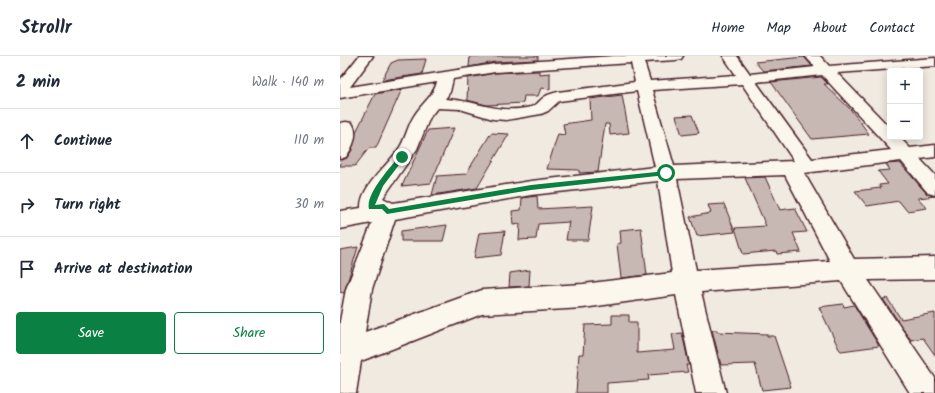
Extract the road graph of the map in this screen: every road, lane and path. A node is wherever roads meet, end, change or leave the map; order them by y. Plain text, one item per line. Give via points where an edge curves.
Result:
1 (366, 56) edge
2 (676, 56) edge
3 (730, 56) edge
4 (812, 56) edge
5 (636, 58) edge
6 (495, 62) edge
7 (935, 62) edge
8 (826, 71) junction
9 (446, 77) junction
10 (748, 79) junction
11 (644, 86) junction
12 (340, 90) edge
13 (340, 93) edge
14 (431, 103) junction
15 (346, 126) dead end
16 (935, 151) edge
17 (340, 153) edge
18 (906, 155) junction
19 (799, 167) junction
20 (666, 173) junction
21 (935, 188) edge
22 (387, 211) junction
23 (340, 220) edge
24 (935, 268) edge
25 (847, 270) junction
26 (686, 282) junction
27 (344, 354) edge
28 (341, 393) edge
29 (711, 393) edge
30 (927, 393) edge

1 - 12 street
2 - 5 street
3 - 10 street
4 - 8 street
5 - 6 street
5 - 11 street
6 - 9 street
7 - 8 street
8 - 10 street
8 - 18 street
9 - 13 street
9 - 14 street via 442,92
10 - 11 street
10 - 19 street
11 - 14 street via 558,97 535,111 506,114 493,114 462,104
11 - 20 street
14 - 22 street via 417,124 408,149 373,198 371,207 384,206
15 - 17 street via 346,142
16 - 18 street
18 - 19 street
18 - 21 street
19 - 20 street
19 - 25 street
20 - 22 street via 531,188
20 - 26 street
22 - 23 street
22 - 27 street via 359,289
24 - 25 street
25 - 26 street
25 - 30 street
26 - 27 street via 583,296 482,302
26 - 29 street
27 - 28 street

